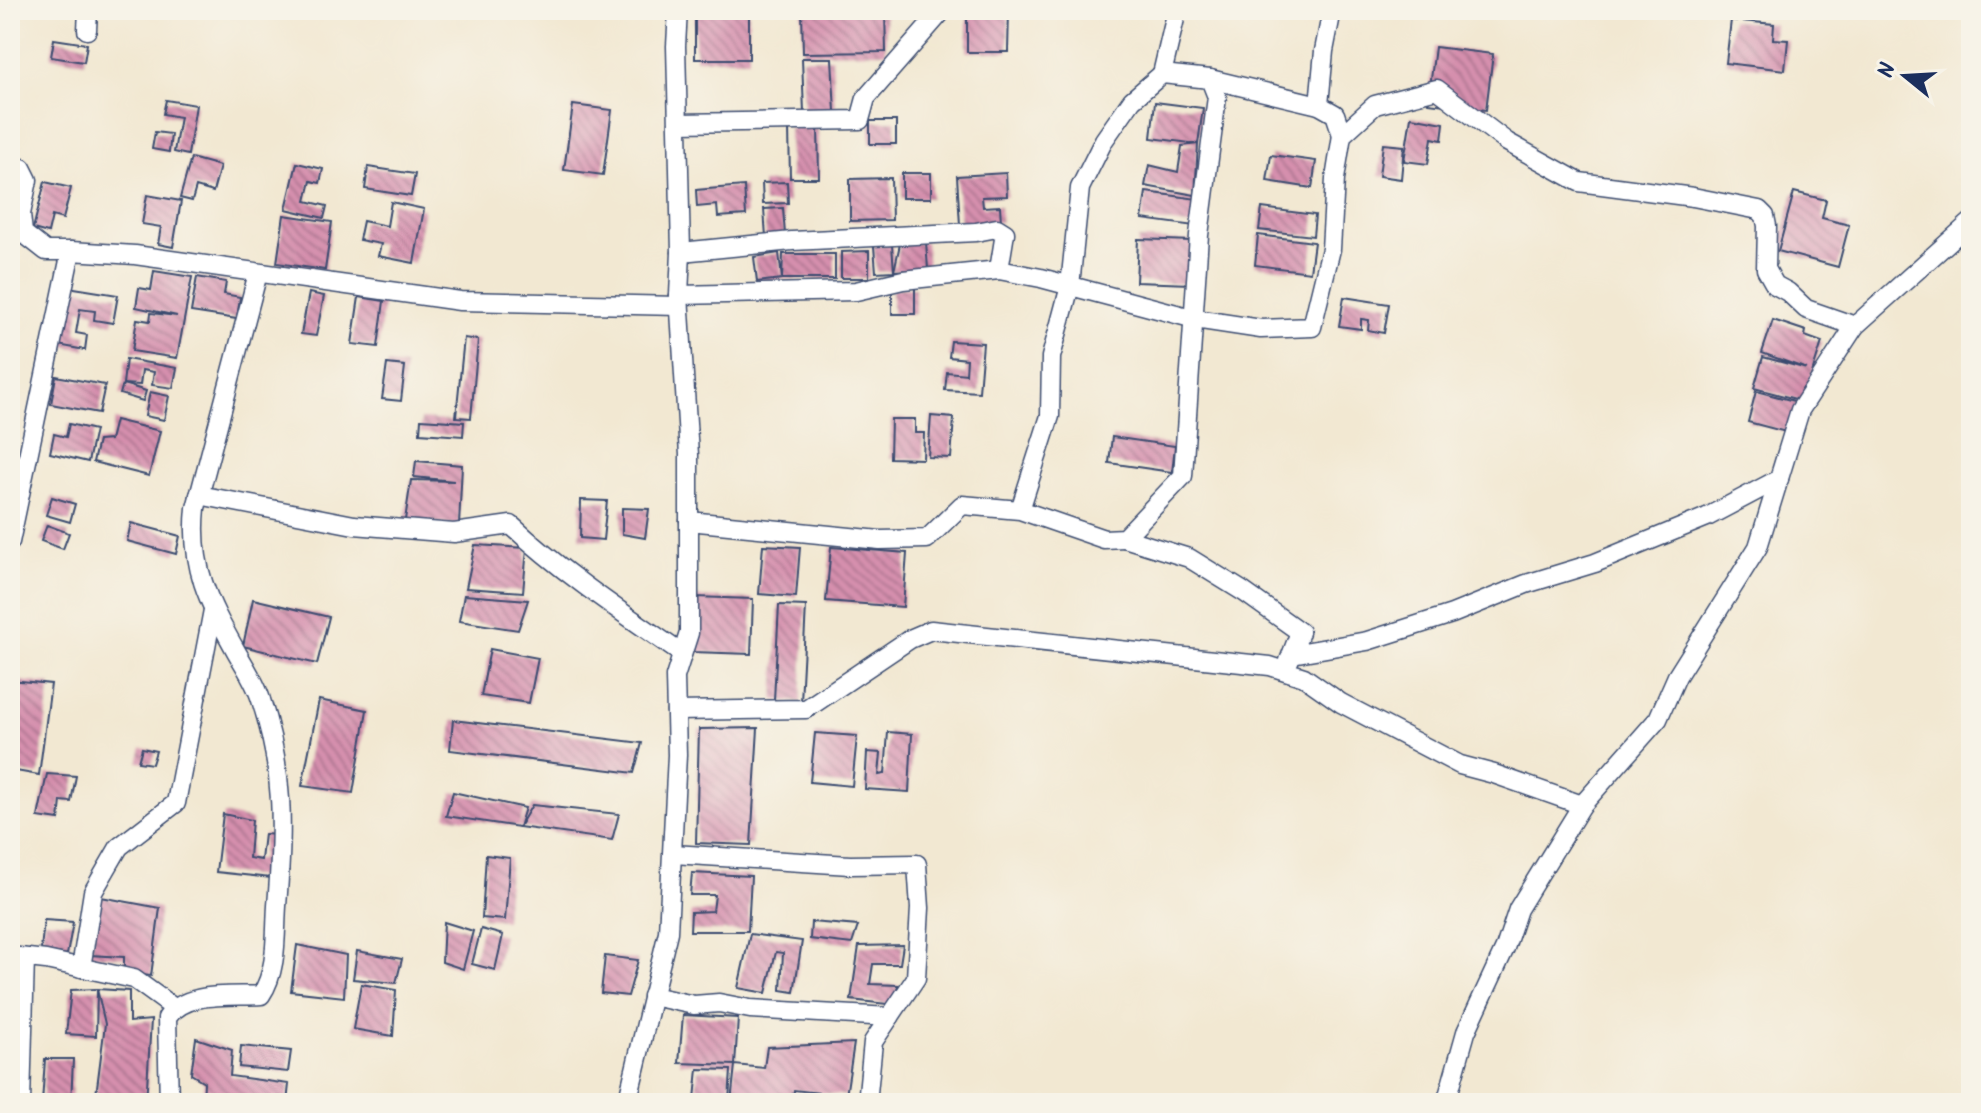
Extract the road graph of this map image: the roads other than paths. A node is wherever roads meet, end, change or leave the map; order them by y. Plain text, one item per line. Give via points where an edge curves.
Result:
1 (88, 10) edge
2 (678, 10) edge
3 (943, 10) edge
4 (1177, 10) edge
5 (1332, 10) edge
6 (87, 30) dead end
7 (1162, 74) junction
8 (1210, 79) junction
9 (1319, 105) junction
10 (678, 123) junction
11 (1342, 135) junction
12 (10, 165) edge
13 (1971, 222) edge
14 (71, 251) junction
15 (681, 252) junction
16 (999, 270) junction
17 (258, 273) junction
18 (1070, 286) junction
19 (679, 301) junction
20 (1195, 319) junction
21 (1855, 326) junction
22 (1779, 479) junction
23 (199, 495) junction
24 (1020, 510) junction
25 (689, 521) junction
26 (1124, 538) junction
27 (10, 542) edge
28 (213, 610) junction
29 (682, 654) junction
30 (1289, 663) junction
31 (676, 711) junction
32 (1582, 805) junction
33 (673, 854) junction
34 (17, 957) edge
35 (81, 968) junction
36 (652, 996) junction
37 (174, 1008) junction
38 (890, 1017) junction
39 (21, 1103) edge
40 (169, 1103) edge
41 (627, 1103) edge
42 (867, 1103) edge
43 (1446, 1103) edge

1 - 6 street
2 - 10 street
3 - 10 street via 866,98 860,120
4 - 7 street
5 - 9 street
7 - 8 street
7 - 18 street via 1132,100 1080,188
8 - 9 street
8 - 20 street via 1217,97 1199,235
9 - 11 street via 1335,114
10 - 15 street
11 - 20 street via 1331,249 1312,327 1261,329
11 - 21 street via 1375,105 1437,89 1507,142 1579,182 1759,210 1767,226 1766,269 1775,285 1806,309
12 - 14 street via 22,168 28,180 23,233 46,251
13 - 21 street
14 - 17 street
14 - 27 street
15 - 16 street via 997,228 1005,233
15 - 19 street
16 - 18 street
16 - 19 street via 903,280 856,291
17 - 19 street via 460,301
17 - 23 street
18 - 20 street
18 - 24 street via 1051,357 1050,416
19 - 25 street
20 - 26 street via 1183,476
21 - 22 street via 1800,410
22 - 30 street via 1707,517 1595,563 1452,614
22 - 32 street via 1758,547 1677,676 1658,719
23 - 28 street via 194,531 198,564
23 - 29 street via 354,525 454,533 511,525 606,602
24 - 25 street via 962,505 927,539 880,540
24 - 26 street via 1104,539
25 - 29 street via 689,633
26 - 30 street via 1189,558 1300,632
28 - 35 street via 176,803 119,847 93,892
28 - 37 street via 261,698 281,785 273,960 261,995 189,1000
29 - 31 street via 675,677
30 - 31 street via 1270,666 931,630 806,709
30 - 32 street via 1341,703 1460,765
31 - 33 street
32 - 43 street via 1518,909 1466,1032
33 - 36 street via 668,932
33 - 38 street via 917,864 916,978
34 - 35 street
34 - 39 street
35 - 37 street via 134,979
36 - 38 street via 694,1005
36 - 41 street
37 - 40 street via 167,1018
38 - 42 street via 873,1042

